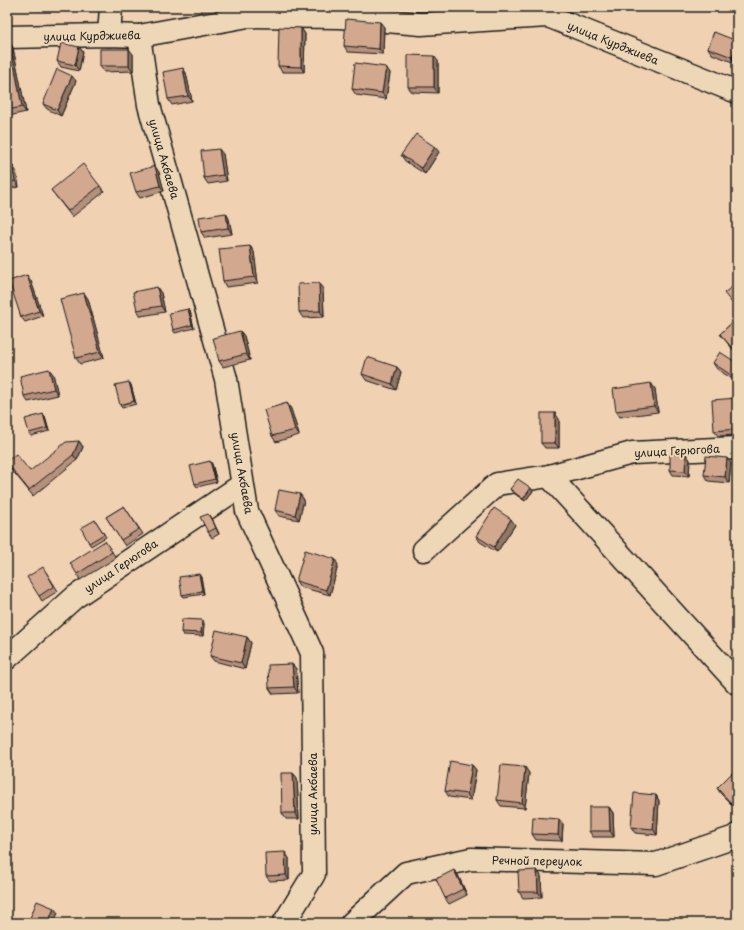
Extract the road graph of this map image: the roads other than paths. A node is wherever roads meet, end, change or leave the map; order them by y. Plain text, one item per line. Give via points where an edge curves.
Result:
1 (111, 7) edge
2 (109, 35) junction
3 (139, 36) junction
4 (7, 37) edge
5 (737, 92) edge
6 (737, 448) edge
7 (549, 476) junction
8 (242, 485) junction
9 (424, 550) dead end
10 (7, 658) edge
11 (737, 684) edge
12 (737, 835) edge
13 (284, 923) edge
14 (352, 923) edge

1 - 2 street
2 - 3 street, улица Курджиева
2 - 4 street, улица Курджиева
3 - 5 street, улица Курджиева via 248,16 340,17 422,24 548,16
3 - 8 street, улица Акбаева via 149,105 226,379
6 - 7 street, улица Герюгова via 632,453
7 - 9 street, улица Герюгова via 497,484
7 - 11 street
8 - 10 street, улица Герюгова via 75,597
8 - 13 street, улица Акбаева via 247,511 312,652 314,874
12 - 14 street, Речной переулок via 656,864 471,859 406,873

